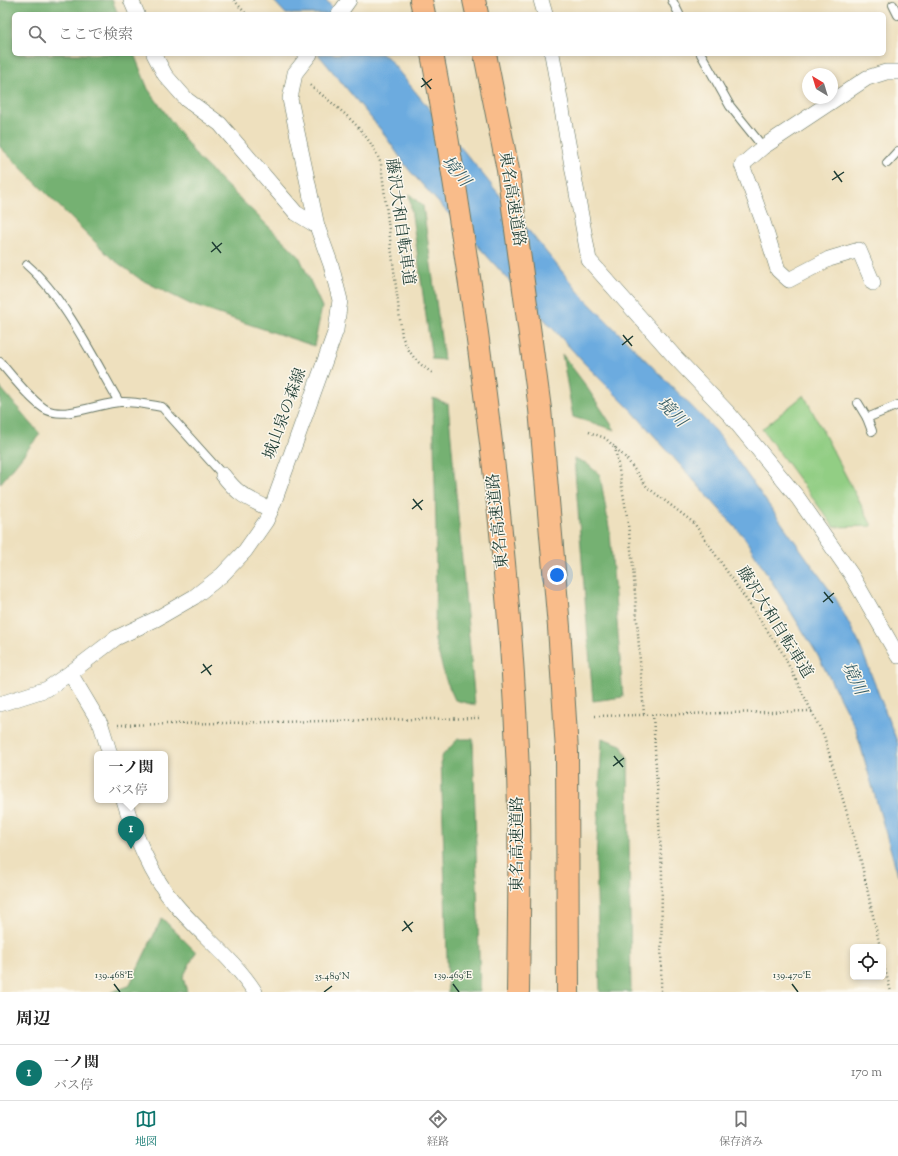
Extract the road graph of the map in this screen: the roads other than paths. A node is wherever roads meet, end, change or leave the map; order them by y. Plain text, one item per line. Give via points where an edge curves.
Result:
1 (131, 0) edge
2 (349, 0) edge
3 (422, 0) edge
4 (474, 0) edge
5 (541, 0) edge
6 (672, 0) edge
7 (893, 5) dead end
8 (136, 12) edge
9 (340, 12) edge
10 (424, 12) edge
11 (477, 12) edge
12 (544, 12) edge
13 (678, 12) edge
14 (898, 15) edge
15 (155, 56) edge
16 (308, 56) edge
17 (432, 56) edge
18 (485, 56) edge
19 (552, 56) edge
20 (702, 56) edge
21 (898, 72) edge
22 (763, 147) junction
23 (898, 151) edge
24 (887, 163) dead end
25 (317, 226) junction
26 (27, 265) dead end
27 (873, 283) dead end
28 (0, 362) edge
29 (119, 402) junction
30 (858, 403) dead end
31 (898, 405) edge
32 (866, 418) junction
33 (872, 431) dead end
34 (223, 475) joint
35 (271, 510) junction
36 (898, 656) edge
37 (70, 673) junction
38 (0, 704) edge
39 (109, 751) edge
40 (125, 803) edge
41 (255, 992) edge
42 (518, 992) edge
43 (568, 992) edge

1 - 8 street
2 - 9 street
3 - 10 highway
4 - 11 highway
5 - 12 street
6 - 13 lane
7 - 14 lane
15 - 25 street via 164,76 187,100 220,124 296,213
16 - 25 street, 城山泉の森線 via 295,73 290,99
17 - 42 highway, 東名高速道路 via 442,102 491,432 510,628 517,751
18 - 43 highway, 東名高速道路 via 508,170 529,317 559,627 567,750
19 - 36 street via 589,260 730,415 798,498 851,574
20 - 22 lane via 730,106
21 - 22 street via 886,72 867,78
22 - 27 street via 742,165 778,270 789,280 829,259 860,250
23 - 24 lane
25 - 35 street, 城山泉の森線 via 340,300 336,330
26 - 29 lane via 48,287 76,327
28 - 29 lane via 32,397 48,410 67,412
29 - 34 lane via 162,406
30 - 32 lane
31 - 32 lane
32 - 33 lane
34 - 35 street via 236,492
35 - 37 street, 城山泉の森線 via 245,551 222,575 194,597 116,638
37 - 38 street, 城山泉の森線 via 47,689
37 - 39 street via 101,725
40 - 41 street via 154,873 174,904 232,961

